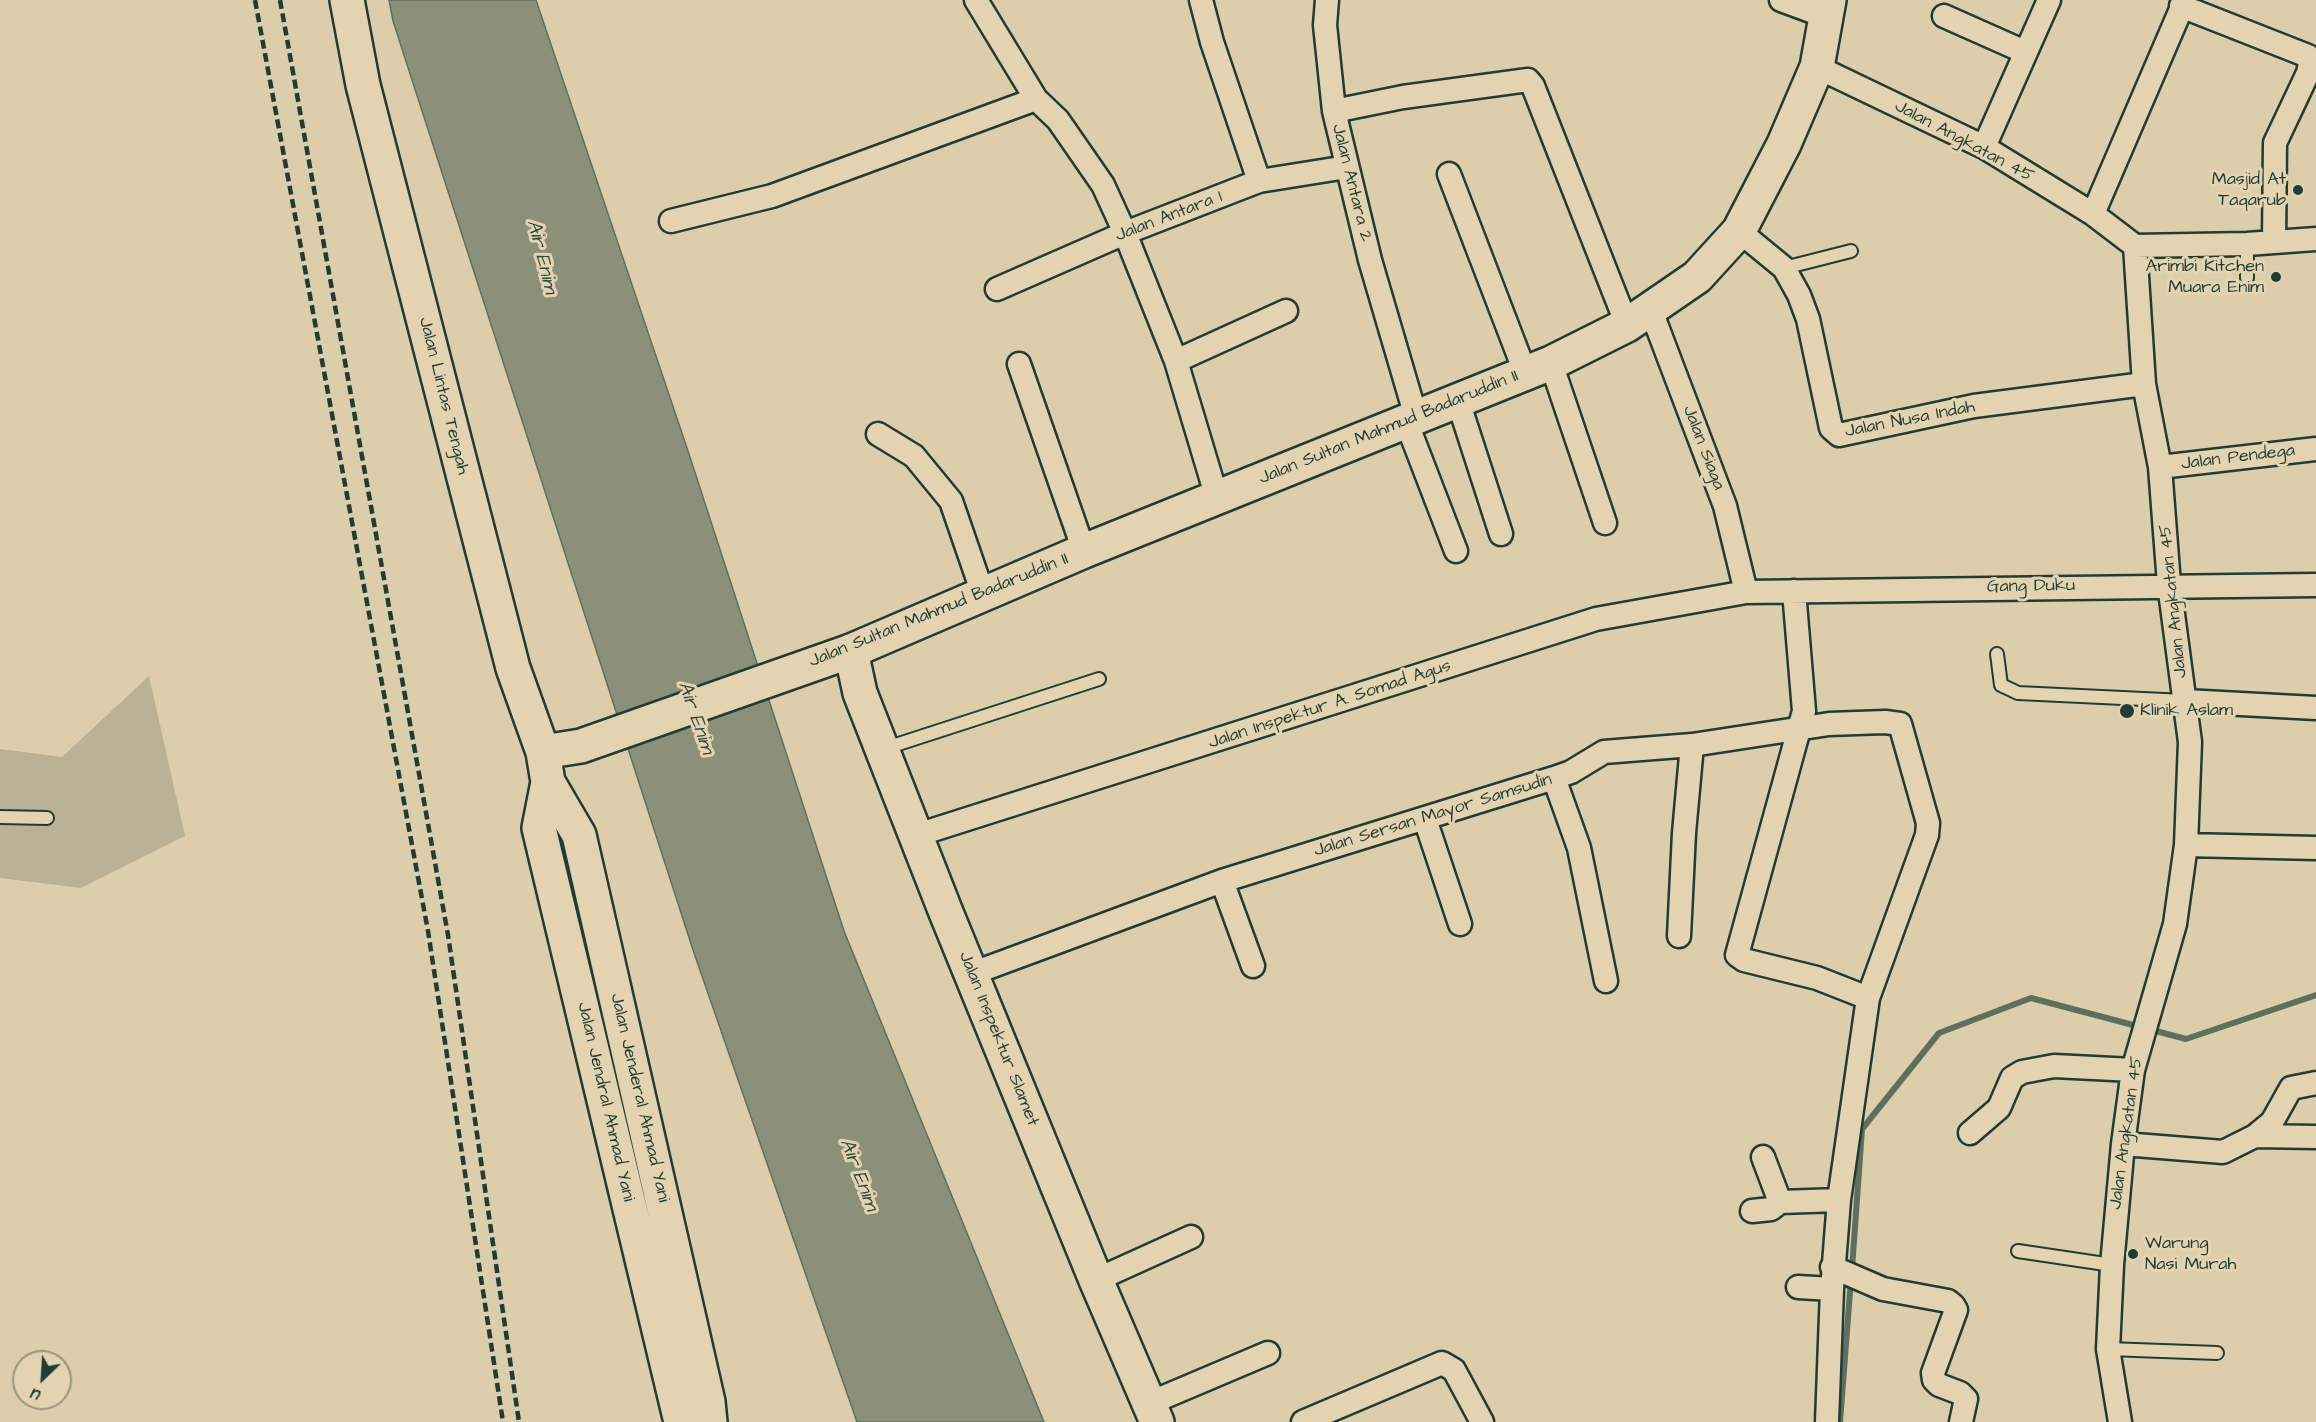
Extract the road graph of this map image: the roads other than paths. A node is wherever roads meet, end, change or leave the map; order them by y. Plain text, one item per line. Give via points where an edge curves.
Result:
1 (347, 0) edge
2 (976, 0) edge
3 (1201, 0) edge
4 (1327, 0) edge
5 (1781, 0) edge
6 (2049, 0) edge
7 (2183, 3) edge
8 (1828, 8) edge
9 (1944, 16) dead end
10 (2025, 52) junction
11 (1817, 67) junction
12 (1533, 86) joint
13 (1036, 99) junction
14 (1334, 111) junction
15 (1984, 147) junction
16 (1347, 168) junction
17 (1449, 174) dead end
18 (1259, 181) junction
19 (2093, 214) junction
20 (671, 221) dead end
21 (1739, 231) junction
22 (1125, 233) junction
23 (2316, 239) edge
24 (2274, 242) junction
25 (2247, 244) junction
26 (2135, 246) junction
27 (1851, 250) dead end
28 (1784, 268) junction
29 (2247, 278) dead end
30 (997, 289) dead end
31 (1286, 311) dead end
32 (1638, 316) junction
33 (1176, 361) junction
34 (1019, 363) dead end
35 (1538, 367) junction
36 (2144, 384) junction
37 (1458, 401) junction
38 (1411, 419) junction
39 (878, 434) dead end
40 (2316, 449) edge
41 (2160, 467) junction
42 (1217, 498) junction
43 (1605, 523) dead end
44 (1501, 534) dead end
45 (1084, 551) junction
46 (1456, 551) dead end
47 (2169, 584) junction
48 (2316, 585) edge
49 (1794, 591) junction
50 (1746, 592) junction
51 (983, 594) junction
52 (851, 651) junction
53 (1997, 654) dead end
54 (1099, 680) dead end
55 (2185, 700) junction
56 (2316, 708) edge
57 (1799, 727) junction
58 (1692, 745) junction
59 (882, 749) junction
60 (545, 767) junction
61 (1554, 778) junction
62 (0, 817) edge
63 (47, 818) dead end
64 (1425, 819) junction
65 (917, 835) junction
66 (2186, 845) junction
67 (2316, 848) edge
68 (1222, 881) junction
69 (1460, 924) dead end
70 (1680, 936) dead end
71 (1253, 966) dead end
72 (971, 974) junction
73 (1606, 981) dead end
74 (1868, 998) junction
75 (2133, 1070) junction
76 (2316, 1083) edge
77 (1970, 1133) dead end
78 (2255, 1136) junction
79 (2316, 1137) edge
80 (2123, 1144) junction
81 (1763, 1157) dead end
82 (1839, 1200) junction
83 (1780, 1202) junction
84 (1752, 1211) dead end
85 (1191, 1237) dead end
86 (2018, 1251) dead end
87 (2112, 1265) junction
88 (1834, 1275) junction
89 (1096, 1280) junction
90 (1798, 1287) dead end
91 (2108, 1348) junction
92 (1268, 1353) dead end
93 (2217, 1353) dead end
94 (1154, 1412) edge
95 (681, 1422) edge
96 (710, 1422) edge
97 (1303, 1422) edge
98 (1482, 1422) edge
99 (1827, 1422) edge
100 (1961, 1422) edge
101 (2120, 1422) edge

1 - 60 main road, Jalan Lintas Tengah via 363,85 510,657
2 - 13 street
3 - 18 street
4 - 14 street via 1325,25
5 - 8 street
6 - 10 street
7 - 19 street
7 - 24 street via 2308,56 2308,73 2275,143
8 - 11 main road, Jalan Sultan Mahmud Badaruddin II
9 - 10 street
10 - 15 street
11 - 15 street, Jalan Angkatan 45
11 - 21 main road, Jalan Sultan Mahmud Badaruddin II via 1784,144
12 - 14 street, Jalan Antara 2 via 1523,79
12 - 32 street, Jalan Siaga
13 - 20 street via 772,196
13 - 22 street via 1058,120 1103,185
14 - 16 street, Jalan Antara 2
15 - 19 street, Jalan Angkatan 45
16 - 18 street, Jalan Antara 1
16 - 38 street, Jalan Antara 2
17 - 35 street
18 - 22 street, Jalan Antara 1
19 - 26 street, Jalan Angkatan 45
21 - 28 street, Jalan Nusa Indah
21 - 32 main road, Jalan Sultan Mahmud Badaruddin II via 1697,277
22 - 30 street, Jalan Antara 1
22 - 33 street
23 - 24 street
24 - 25 street
25 - 26 street
25 - 29 lane
26 - 36 street, Jalan Angkatan 45
27 - 28 lane
28 - 36 street, Jalan Nusa Indah via 1808,319 1831,428 1839,435 1974,406
31 - 33 street
32 - 35 main road, Jalan Sultan Mahmud Badaruddin II
32 - 50 street, Jalan Siaga via 1725,506
33 - 42 street
34 - 45 street
35 - 37 main road, Jalan Sultan Mahmud Badaruddin II
35 - 43 street
36 - 41 street, Jalan Angkatan 45
37 - 38 main road, Jalan Sultan Mahmud Badaruddin II
37 - 44 street
38 - 42 main road, Jalan Sultan Mahmud Badaruddin II
38 - 46 street, Jalan Antara 2
39 - 51 street via 914,456 951,501
40 - 41 street, Jalan Pendega
41 - 47 street, Jalan Angkatan 45
42 - 45 main road, Jalan Sultan Mahmud Badaruddin II
45 - 51 main road, Jalan Sultan Mahmud Badaruddin II
47 - 48 street, Gang Duku
47 - 49 street, Gang Duku
47 - 55 street, Jalan Angkatan 45
49 - 50 street, Gang Duku
49 - 57 street via 1804,711
50 - 65 street, Jalan Inspektur A. Somad Agus via 1596,619
51 - 52 main road, Jalan Sultan Mahmud Badaruddin II
52 - 59 main road, Jalan Inspektur Slamet via 860,693
52 - 60 main road, Jalan Sultan Mahmud Badaruddin II via 581,746
53 - 55 lane via 2001,685 2019,693
54 - 59 lane
55 - 56 street
55 - 66 street, Jalan Angkatan 45 via 2190,742
57 - 58 street, Jalan Sersan Mayor Samsudin
57 - 74 street via 1737,955 1817,978
57 - 74 street, Jalan Sersan Mayor Samsudin via 1900,724 1928,823
58 - 61 street, Jalan Sersan Mayor Samsudin via 1604,752
58 - 70 street
59 - 65 main road, Jalan Inspektur Slamet
60 - 95 main road, Jalan Jendral Ahmad Yani via 539,828
60 - 96 main road, Jalan Jenderal Ahmad Yani via 579,835
61 - 64 street, Jalan Sersan Mayor Samsudin
61 - 73 street via 1579,848
62 - 63 lane
64 - 68 street, Jalan Sersan Mayor Samsudin
64 - 69 street
65 - 72 main road, Jalan Inspektur Slamet
66 - 67 street
66 - 75 street, Jalan Angkatan 45 via 2175,924
68 - 71 street
68 - 72 street, Jalan Sersan Mayor Samsudin
72 - 89 main road, Jalan Inspektur Slamet
74 - 82 street
75 - 77 street via 2054,1066 2022,1072 2012,1078 1999,1108
75 - 80 street, Jalan Angkatan 45
76 - 78 street via 2291,1088 2272,1122
78 - 79 street
78 - 80 street via 2223,1152
80 - 87 street, Jalan Angkatan 45
81 - 83 street
82 - 83 street
82 - 88 street
83 - 84 street via 1771,1209
85 - 89 street
86 - 87 lane
87 - 91 street, Jalan Angkatan 45
88 - 90 street
88 - 99 street
88 - 100 street via 1953,1305 1956,1310 1933,1373 1939,1385 1966,1399
89 - 94 main road, Jalan Inspektur Slamet
91 - 93 lane
91 - 101 street, Jalan Angkatan 45
92 - 94 street
97 - 98 street via 1442,1363 1454,1370

